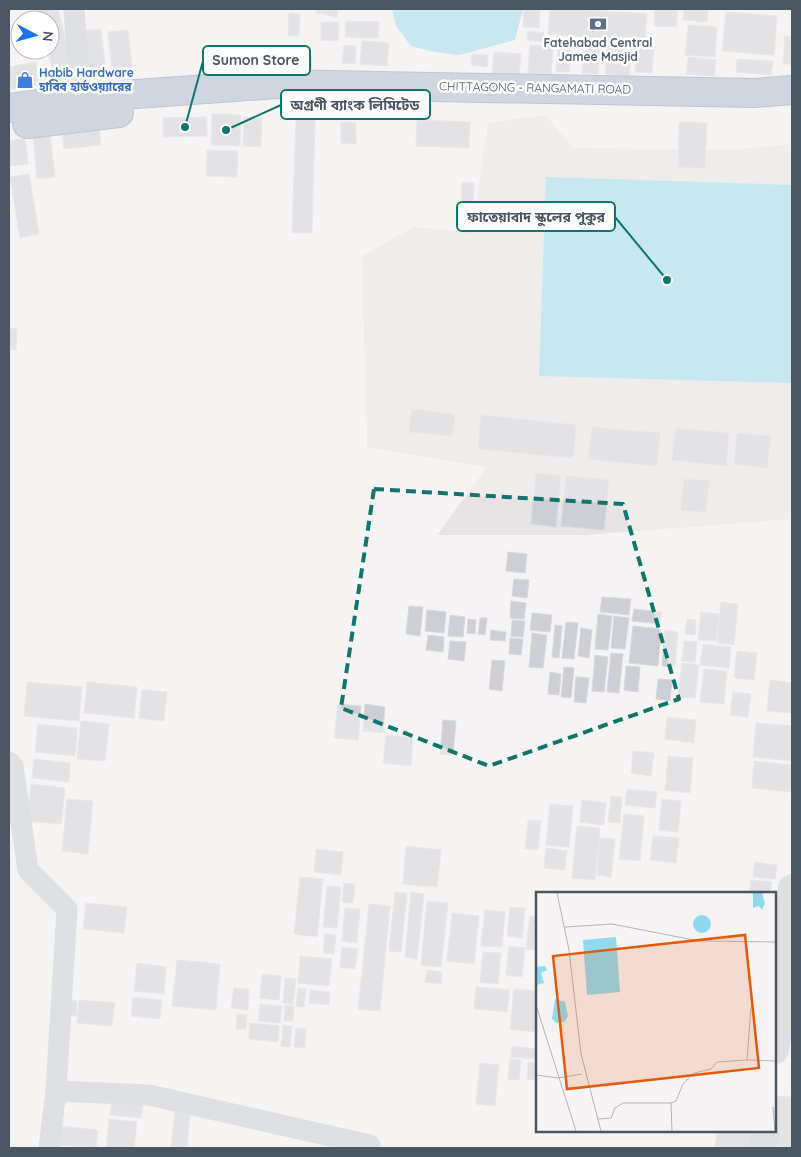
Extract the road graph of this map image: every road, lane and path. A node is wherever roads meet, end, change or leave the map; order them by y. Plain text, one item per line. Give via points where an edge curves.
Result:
1 (74, 9) edge
2 (792, 90) edge
3 (80, 98) junction
4 (792, 103) edge
5 (9, 108) edge
6 (9, 126) edge
7 (9, 762) edge
8 (792, 888) edge
9 (776, 1043) edge
10 (56, 1091) junction
11 (765, 1132) edge
12 (370, 1144) dead end
13 (50, 1148) edge
14 (763, 1148) edge

1 - 3 street
2 - 3 highway, CHITTAGONG - RANGAMATI ROAD via 277,84
3 - 5 highway, CHITTAGONG - RANGAMATI ROAD
4 - 6 highway, CHITTAGONG - RANGAMATI ROAD via 674,105 374,101 199,104
7 - 10 street via 28,870 67,909
8 - 9 street
10 - 12 street via 149,1095
10 - 13 street
11 - 14 street

